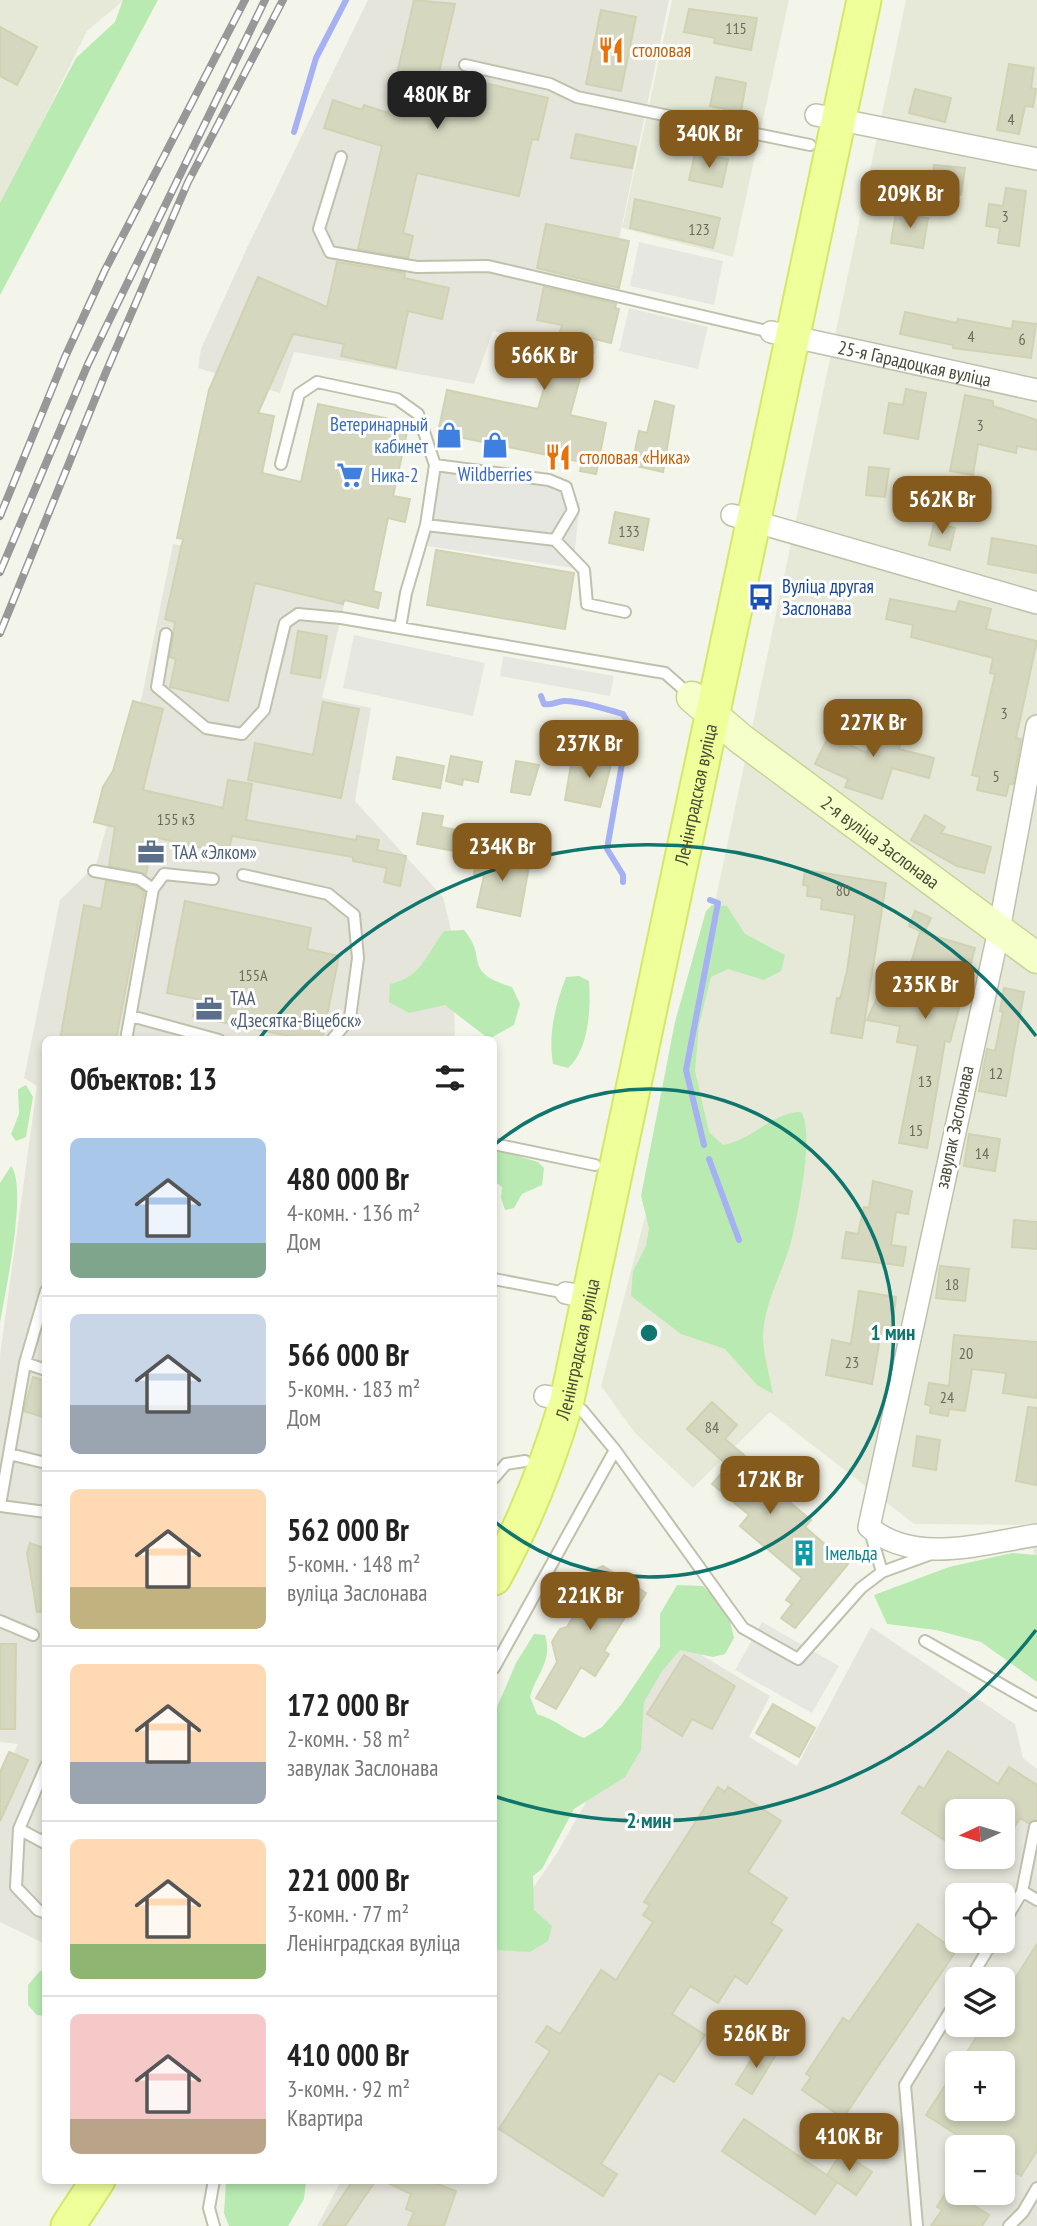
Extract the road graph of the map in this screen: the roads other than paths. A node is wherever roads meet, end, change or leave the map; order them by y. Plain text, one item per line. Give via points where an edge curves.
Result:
1 (841, 0) edge
2 (864, 0) edge
3 (465, 65) dead end
4 (821, 126) junction
5 (341, 158) dead end
6 (1037, 159) edge
7 (782, 335) junction
8 (1037, 390) edge
9 (281, 464) dead end
10 (435, 465) junction
11 (743, 518) junction
12 (426, 525) junction
13 (555, 540) junction
14 (1037, 603) edge
15 (625, 612) dead end
16 (400, 628) junction
17 (166, 634) dead end
18 (702, 705) junction
19 (1037, 726) edge
20 (94, 871) dead end
21 (243, 875) dead end
22 (213, 880) dead end
23 (153, 889) junction
24 (999, 930) junction
25 (1037, 958) edge
26 (131, 1016) junction
27 (127, 1036) edge
28 (204, 1036) edge
29 (335, 1036) edge
30 (497, 1145) edge
31 (605, 1166) junction
32 (497, 1280) edge
33 (577, 1295) junction
34 (42, 1304) edge
35 (25, 1363) junction
36 (42, 1369) edge
37 (556, 1398) junction
38 (615, 1450) junction
39 (9, 1454) junction
40 (42, 1462) edge
41 (536, 1464) junction
42 (497, 1474) edge
43 (0, 1505) edge
44 (42, 1511) edge
45 (869, 1527) junction
46 (497, 1529) edge
47 (1037, 1535) edge
48 (942, 1549) junction
49 (497, 1572) edge
50 (882, 1572) junction
51 (0, 1621) edge
52 (33, 1635) dead end
53 (925, 1641) dead end
54 (497, 1663) edge
55 (1037, 1705) edge
56 (42, 1775) edge
57 (1035, 1827) dead end
58 (19, 1829) junction
59 (42, 1841) edge
60 (1022, 1891) junction
61 (1037, 1900) edge
62 (1015, 1903) edge
63 (42, 1912) edge
64 (945, 2020) edge
65 (72, 2184) edge
66 (95, 2184) edge
67 (213, 2184) edge
68 (1037, 2188) edge
69 (44, 2226) edge
70 (68, 2226) edge
71 (214, 2226) edge
72 (917, 2226) edge
73 (1009, 2226) edge

1 - 4 main road, Ленінградская вуліца
2 - 4 main road, Ленінградская вуліца
3 - 4 lane via 551,84 577,97
4 - 6 street
4 - 7 main road, Ленінградская вуліца
5 - 7 lane via 319,229 330,252 417,267 488,266
7 - 8 street, 25-я Гарадоцкая вуліца
7 - 11 main road, Ленінградская вуліца
9 - 10 lane via 299,394 317,382 397,400 418,414
10 - 12 lane
10 - 13 lane via 549,480 566,487 573,510
11 - 14 street
11 - 18 main road, Ленінградская вуліца
12 - 13 lane
12 - 16 lane
13 - 15 lane via 584,570 587,604
16 - 17 lane via 299,614 285,623 264,710 242,734 206,728 157,687
16 - 18 lane via 665,673
18 - 24 main road, 2-я вуліца Заслонава via 741,739
18 - 31 main road, Ленінградская вуліца
19 - 24 street, завулак Заслонава
20 - 23 lane via 139,879
21 - 29 lane via 328,894 354,915 358,958 350,1018
22 - 23 lane via 164,874
23 - 26 lane
24 - 25 main road, 2-я вуліца Заслонава
24 - 45 street, завулак Заслонава
26 - 27 lane
26 - 28 lane
30 - 31 lane
31 - 33 main road, Ленінградская вуліца
32 - 33 lane
33 - 37 main road, Ленінградская вуліца
34 - 35 lane
35 - 36 lane
35 - 39 lane
37 - 38 lane via 582,1410
37 - 41 main road, Ленінградская вуліца
38 - 50 lane via 743,1628 798,1659 861,1587
38 - 54 lane
39 - 40 lane
39 - 43 lane
41 - 42 lane via 506,1464
41 - 46 main road, Ленінградская вуліца
41 - 49 main road, Ленінградская вуліца via 526,1519
43 - 44 lane
45 - 48 street via 904,1546
45 - 50 lane
47 - 48 street
48 - 50 lane
51 - 52 lane
53 - 55 lane
56 - 58 lane
57 - 60 lane
58 - 59 lane
58 - 63 lane via 16,1887
60 - 61 lane
60 - 62 lane
64 - 72 lane via 905,2085
65 - 69 main road
66 - 70 main road
67 - 71 lane via 209,2208
68 - 73 lane

